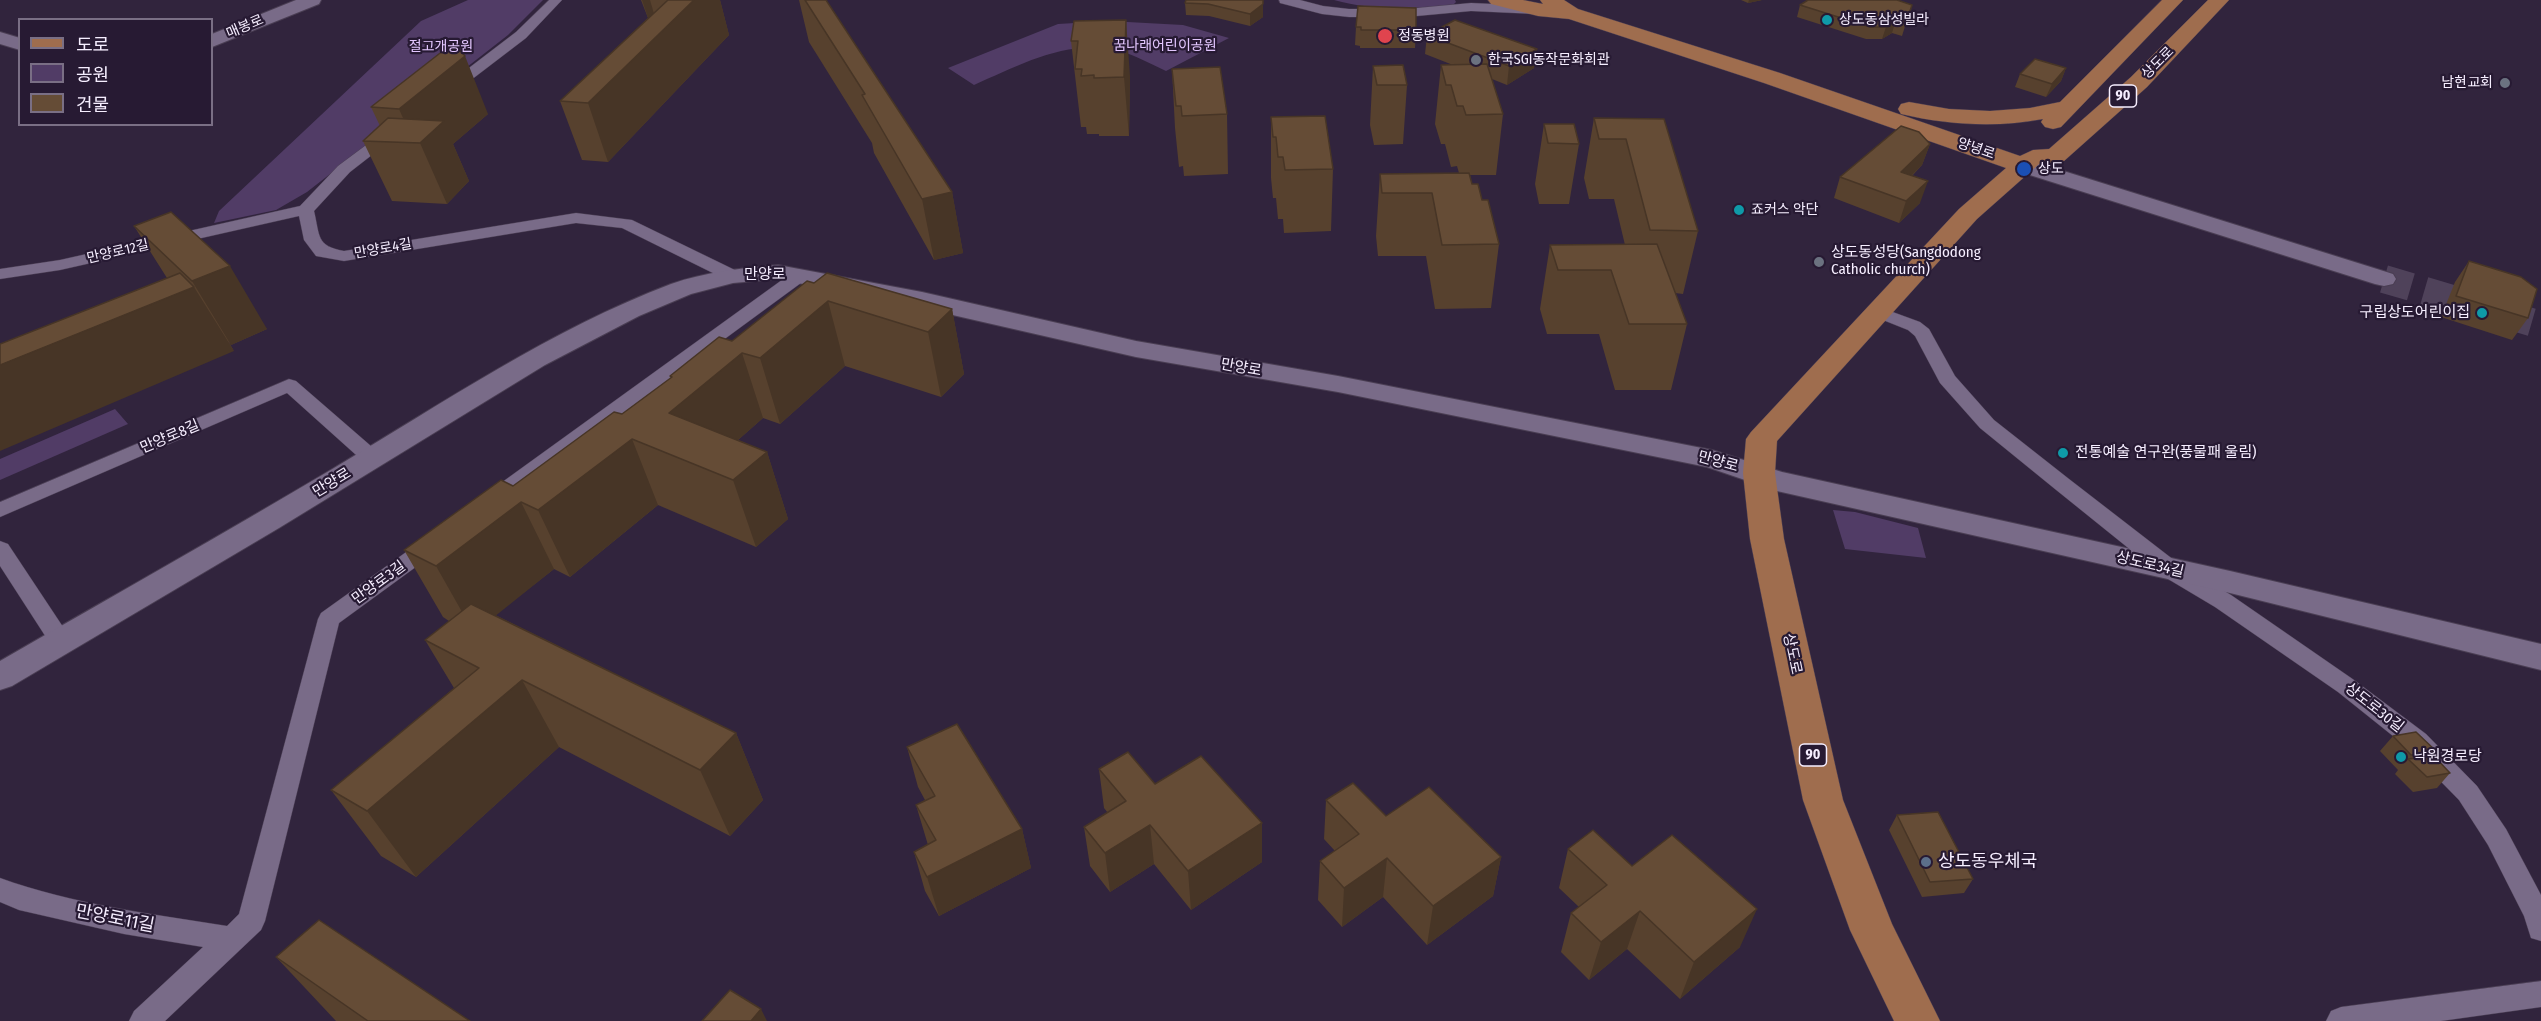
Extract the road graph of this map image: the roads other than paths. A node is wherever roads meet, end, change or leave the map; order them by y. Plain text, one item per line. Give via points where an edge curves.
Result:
1 (312, 0) edge
2 (556, 0) edge
3 (1285, 0) edge
4 (1324, 0) edge
5 (1498, 0) edge
6 (2173, 0) edge
7 (2219, 0) edge
8 (1544, 5) edge
9 (1402, 13) junction
10 (0, 38) edge
11 (213, 41) edge
12 (18, 43) edge
13 (1772, 78) junction
14 (439, 97) edge
15 (2070, 106) junction
16 (401, 126) edge
17 (2027, 161) junction
18 (306, 210) junction
19 (0, 274) edge
20 (733, 276) junction
21 (799, 276) junction
22 (2384, 279) tunnel mouth
23 (1879, 312) junction
24 (372, 458) junction
25 (1759, 473) junction
26 (0, 510) edge
27 (473, 514) edge
28 (444, 535) edge
29 (0, 549) edge
30 (2171, 570) junction
31 (61, 642) junction
32 (2541, 657) edge
33 (0, 677) edge
34 (0, 890) edge
35 (2541, 929) edge
36 (231, 939) junction
37 (2541, 994) edge
38 (144, 1021) edge
39 (1917, 1021) edge
40 (2341, 1021) edge

1 - 11 street, 매봉로
2 - 14 street via 521,35
3 - 9 street via 1322,10
4 - 9 street
5 - 8 main road, 양녕로
6 - 15 main road, 90
7 - 17 main road, 상도로 / 90 via 2139,82 2055,156
8 - 9 street
8 - 13 main road, 양녕로
10 - 12 street
13 - 15 main road via 1961,118 2014,118
13 - 17 main road, 양녕로
15 - 17 main road, 90 via 2025,147
16 - 18 street via 344,169
17 - 22 street, 양녕로
17 - 23 main road, 상도로 / 90 via 1968,214
18 - 19 street, 만양로12길 via 60,265
18 - 20 street, 만양로4길 via 312,240 322,252 344,256 576,218 626,223
20 - 21 street, 만양로 via 778,272
20 - 24 street, 만양로 via 682,289 630,311 536,359
21 - 25 street, 만양로 via 1136,350 1338,384 1712,459
21 - 27 street
23 - 25 main road, 상도로 / 90 via 1762,439
23 - 30 street via 1923,333 1947,379 1987,424
24 - 26 street, 만양로8길 via 288,386
24 - 31 street, 만양로
25 - 30 street, 상도로34길 via 1788,483
25 - 39 main road, 상도로 / 90 via 1767,539 1823,800 1872,930
28 - 36 street, 만양로3길 via 329,619 251,921
29 - 31 street
30 - 32 street, 상도로34길
30 - 35 street, 상도로30길 via 2337,679 2417,741 2468,793 2497,837
31 - 33 street, 만양로
34 - 36 street, 만양로11길 via 124,922
36 - 38 street, 만양로3길
37 - 40 street

